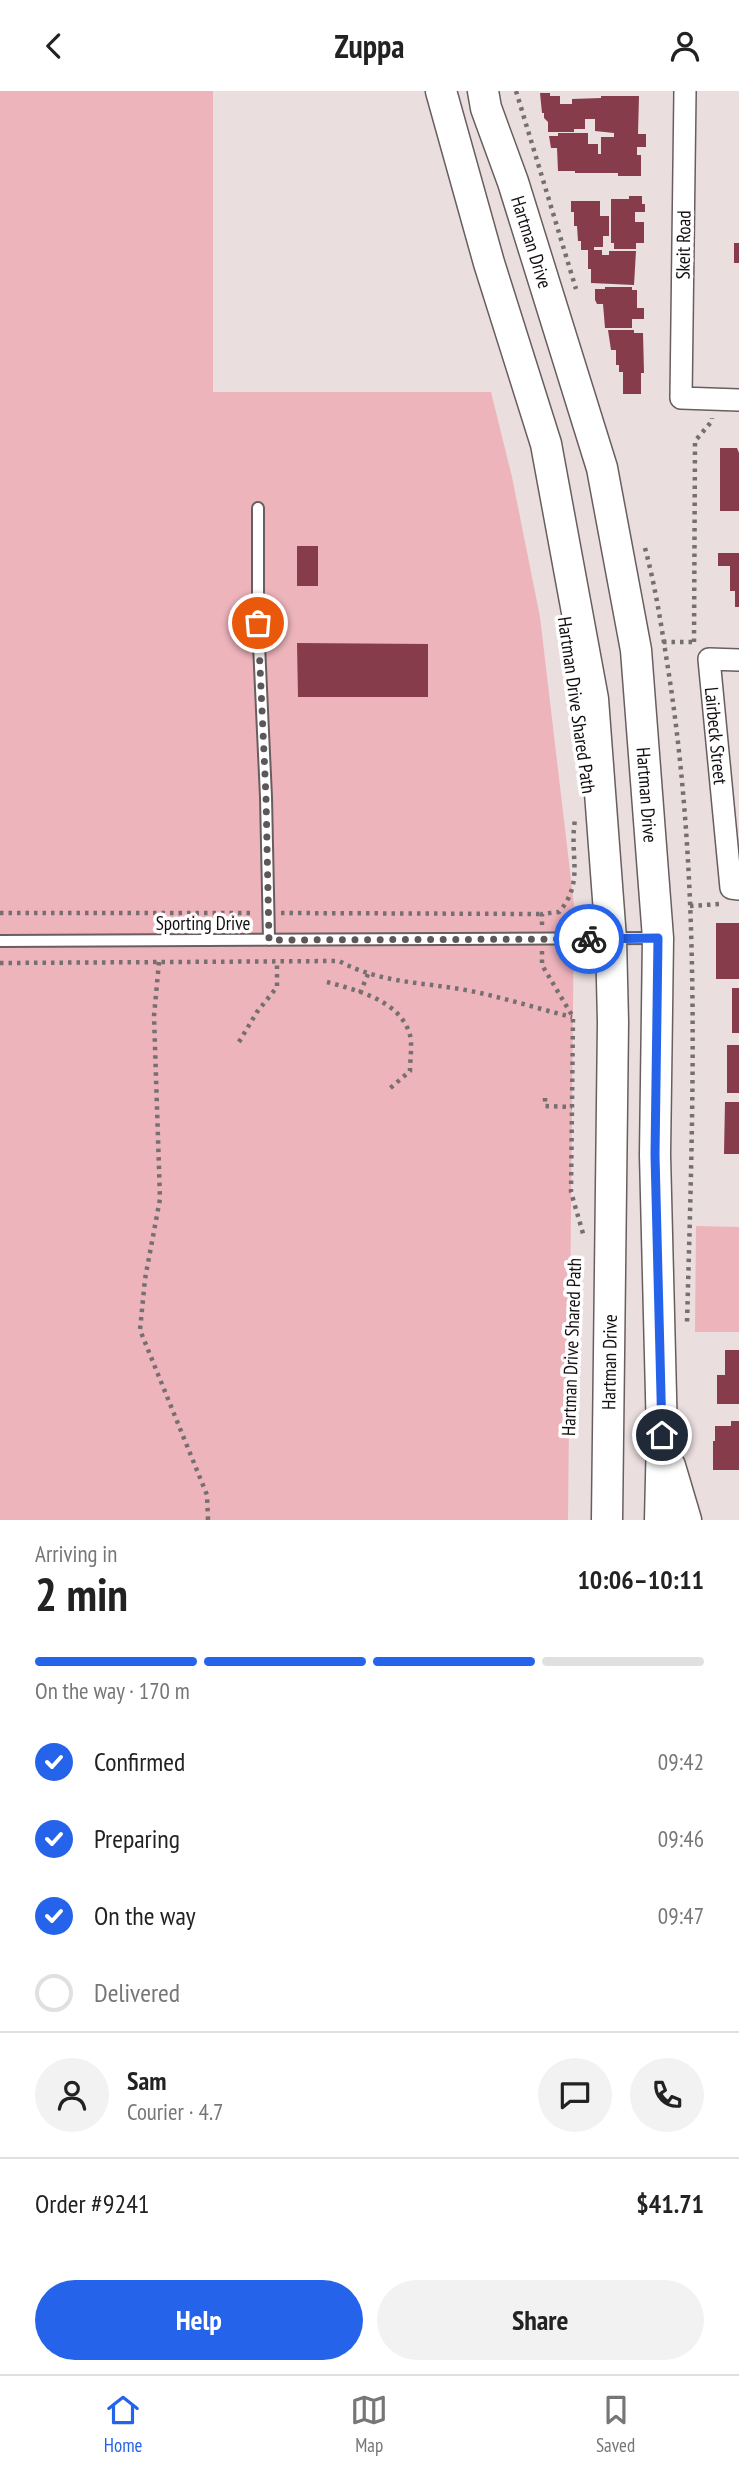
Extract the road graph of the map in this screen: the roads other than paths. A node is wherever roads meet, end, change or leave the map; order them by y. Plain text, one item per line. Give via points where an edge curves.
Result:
1 (441, 91) edge
2 (483, 91) edge
3 (685, 91) edge
4 (739, 400) edge
5 (258, 508) dead end
6 (739, 660) edge
7 (733, 896) edge
8 (658, 938) junction
9 (611, 939) junction
10 (269, 940) junction
11 (0, 941) edge
12 (662, 1435) junction
13 (607, 1520) edge
14 (660, 1520) edge
15 (687, 1520) edge

1 - 9 main road, Hartman Drive via 546,444 593,699
2 - 8 main road, Hartman Drive via 602,468 636,650
3 - 4 street, Skeit Road via 681,398
5 - 10 lane
6 - 7 street, Lairbeck Street via 709,659
8 - 9 lane, Sporting Drive
8 - 12 main road, Hartman Drive via 655,1155
9 - 10 lane, Sporting Drive
9 - 13 main road, Hartman Drive
10 - 11 lane, Sporting Drive
12 - 14 main road, Hartman Drive
12 - 15 main road

